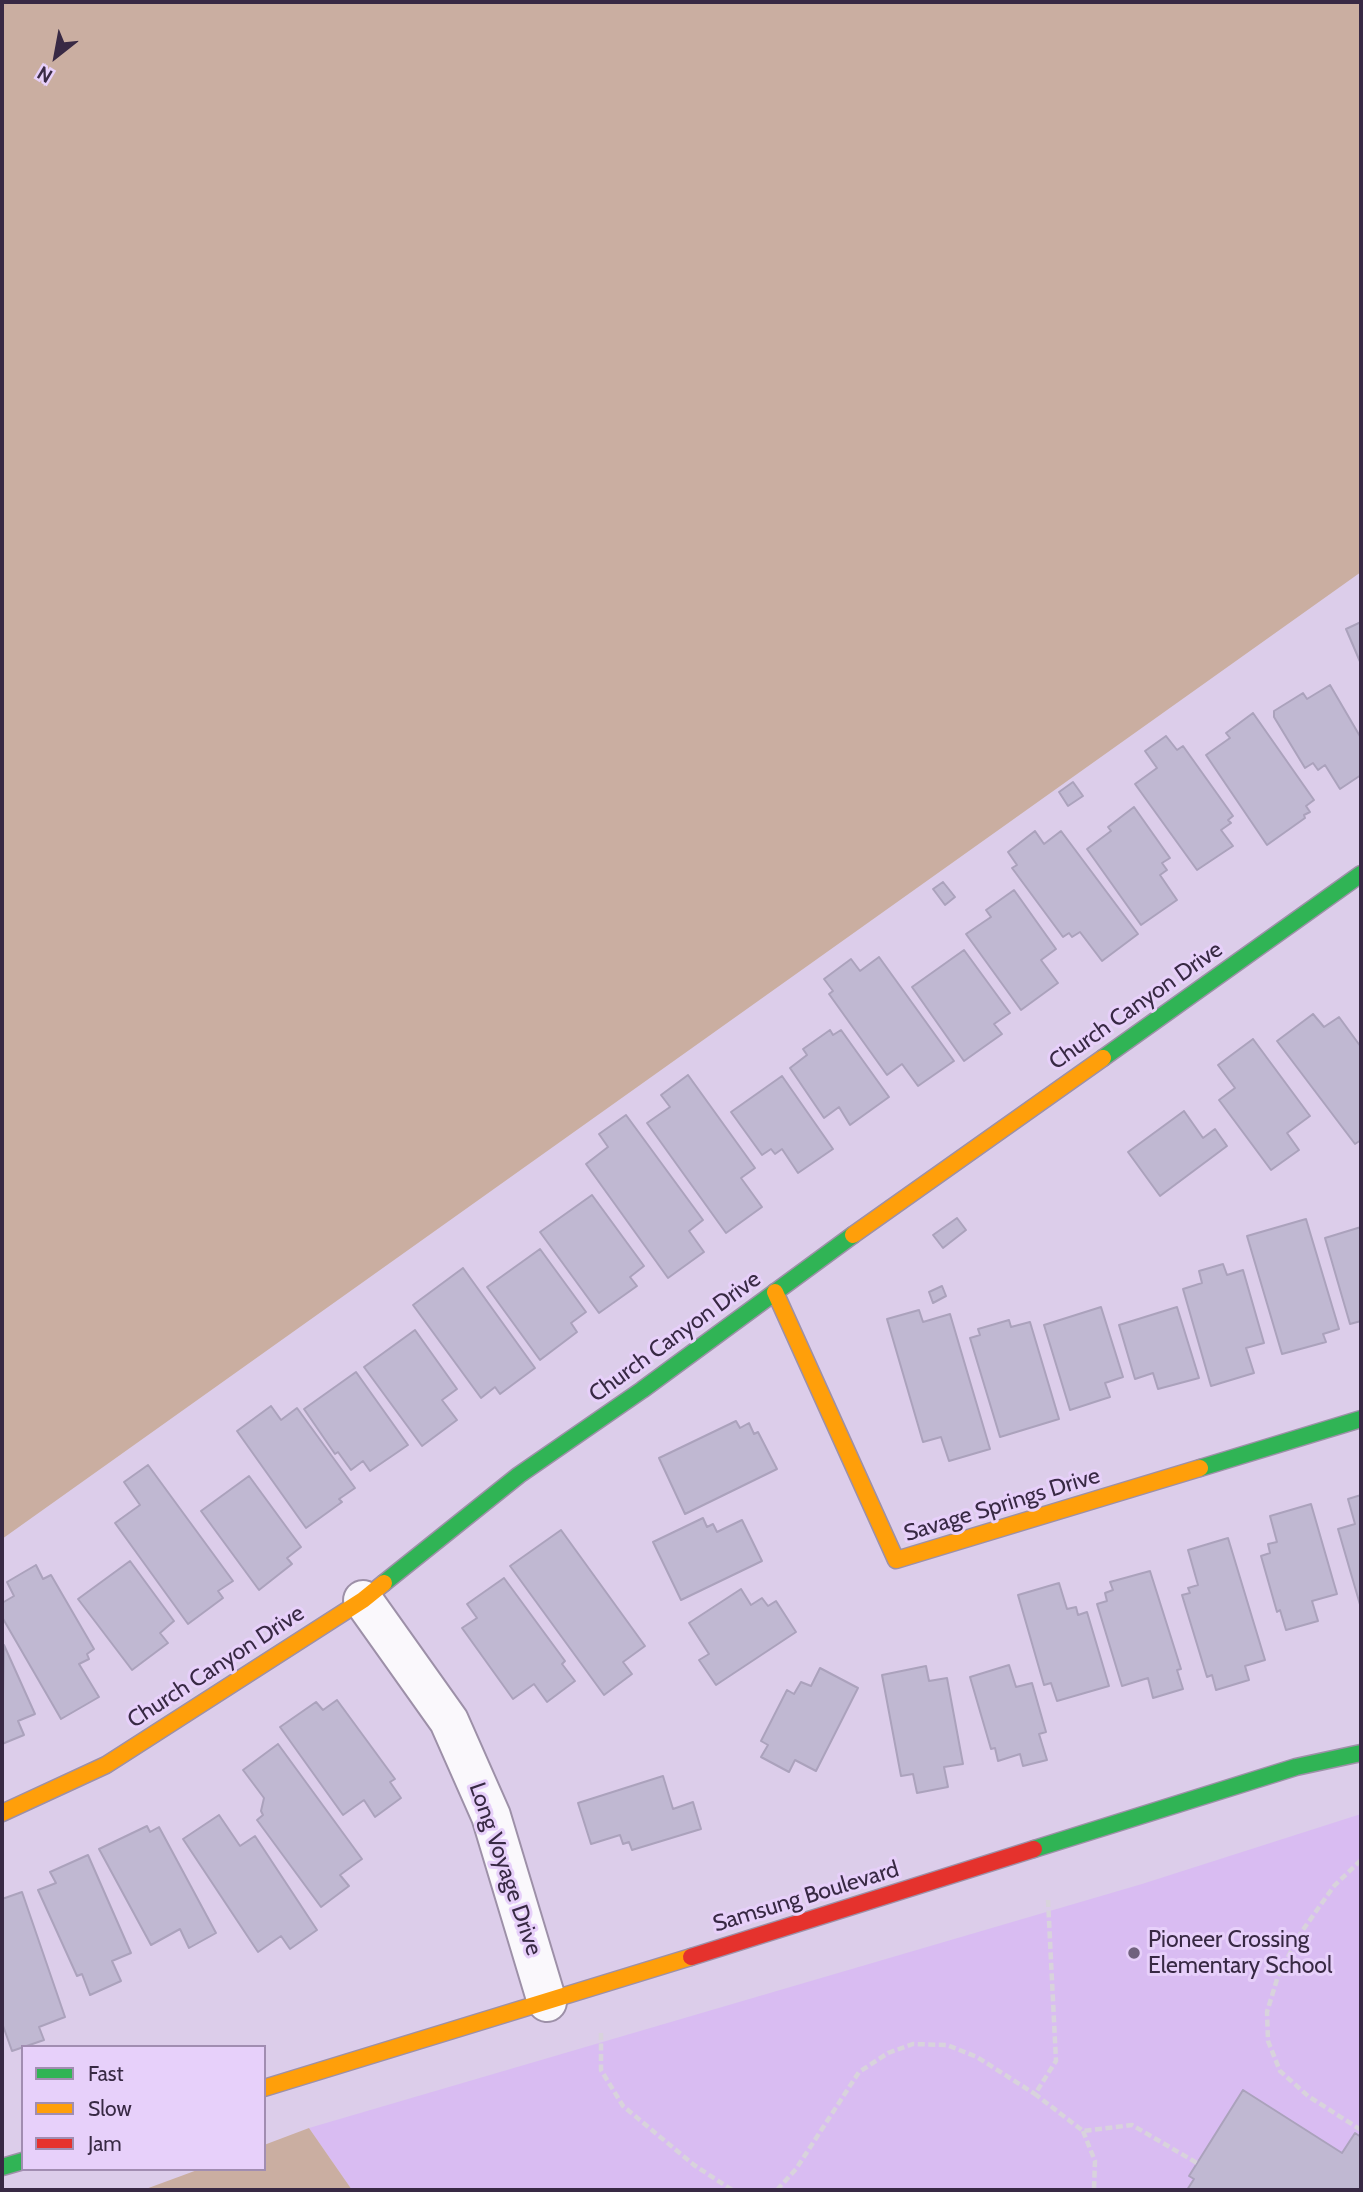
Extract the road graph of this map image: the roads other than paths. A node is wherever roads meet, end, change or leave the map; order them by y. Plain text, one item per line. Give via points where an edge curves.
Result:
1 (1361, 874) edge
2 (775, 1293) junction
3 (1361, 1419) edge
4 (363, 1600) junction
5 (1361, 1753) edge
6 (2, 1813) edge
7 (547, 2002) junction
8 (266, 2087) edge
9 (21, 2162) edge
10 (2, 2167) edge

1 - 2 street, Church Canyon Drive
2 - 3 street, Savage Springs Drive via 896,1560
2 - 4 street, Church Canyon Drive via 519,1475
4 - 6 street, Church Canyon Drive via 107,1765
4 - 7 street, Long Voyage Drive via 454,1733 491,1815
5 - 7 street, Samsung Boulevard via 1296,1766
7 - 8 street, Samsung Boulevard
9 - 10 street

